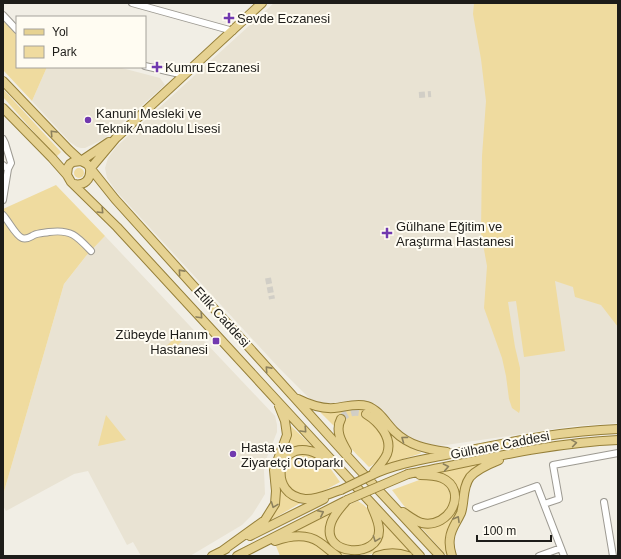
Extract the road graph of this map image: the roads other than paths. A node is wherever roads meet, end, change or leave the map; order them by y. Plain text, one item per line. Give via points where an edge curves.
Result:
1 (132, 3) edge
2 (262, 3) edge
3 (3, 15) edge
4 (16, 29) edge
5 (232, 31) junction
6 (146, 66) edge
7 (184, 75) junction
8 (3, 81) edge
9 (3, 108) edge
10 (116, 138) junction
11 (3, 140) edge
12 (81, 161) junction
13 (5, 167) edge
14 (90, 169) junction
15 (67, 175) junction
16 (74, 184) junction
17 (3, 200) edge
18 (3, 215) edge
19 (91, 251) dead end
20 (294, 398) junction
21 (278, 401) junction
22 (366, 414) tunnel mouth
23 (341, 419) dead end
24 (618, 429) edge
25 (618, 440) edge
26 (454, 453) junction
27 (618, 453) edge
28 (513, 454) junction
29 (382, 466) junction
30 (358, 468) junction
31 (342, 472) junction
32 (408, 474) junction
33 (341, 490) junction
34 (347, 500) junction
35 (370, 502) junction
36 (604, 502) dead end
37 (544, 504) junction
38 (392, 505) junction
39 (476, 508) dead end
40 (561, 548) junction
41 (248, 550) junction
42 (222, 551) junction
43 (544, 555) edge
44 (212, 556) edge
45 (237, 556) edge
46 (337, 556) edge
47 (378, 556) edge
48 (408, 556) edge
49 (420, 556) edge
50 (440, 556) edge
51 (452, 556) edge
52 (564, 556) edge
53 (613, 556) edge

1 - 5 street
2 - 5 main road
3 - 4 street
5 - 7 main road
6 - 7 street
7 - 10 main road
12 -> 8 main road, Etlik Caddesi
9 - 15 main road, Etlik Caddesi
10 - 12 main road
10 - 14 main road
11 - 13 street via 11,163
12 - 14 main road, Etlik Caddesi
12 - 15 main road via 70,164
13 - 17 street
14 - 16 main road via 88,180 82,184
20 -> 14 main road, Etlik Caddesi
15 - 16 main road, Etlik Caddesi
16 -> 21 main road, Etlik Caddesi
18 - 19 street via 22,238 56,231 70,232
26 -> 20 main road via 426,449 409,443 368,407 319,407
20 - 30 main road, Etlik Caddesi
21 -> 31 main road, Etlik Caddesi
21 -> 42 main road via 287,435 274,470 277,494 275,504 264,520
22 - 29 main road via 380,426 387,439 388,452
23 - 30 main road via 338,425 339,434
24 - 26 main road, Gülhane Caddesi via 560,433
28 -> 25 main road, Gülhane Caddesi via 586,441
26 - 29 main road, Gülhane Caddesi
27 - 37 street via 553,465 559,499
32 -> 28 main road, Gülhane Caddesi
51 -> 28 main road via 452,528 463,505 468,479 486,465
29 - 33 main road, bridge via 372,475
30 - 38 main road, Etlik Caddesi
31 - 33 main road via 316,453 299,450 285,458 280,474 285,488 296,496 313,498
31 - 35 main road, Etlik Caddesi
32 - 34 main road, bridge
32 - 38 main road via 442,478 449,483 453,489 455,502 451,512 440,521 423,523
33 - 42 main road
35 -> 34 main road via 378,522 377,541 364,553 355,554 340,549 330,535 332,520
41 -> 34 main road
35 - 49 main road, Etlik Caddesi
36 - 53 street
37 - 39 street via 537,486
37 - 40 street
38 - 50 main road, Etlik Caddesi
40 - 43 street
40 - 52 street
41 - 45 main road
41 - 46 main road via 284,538 300,536 318,541
42 - 44 main road
47 - 48 main road via 391,553

